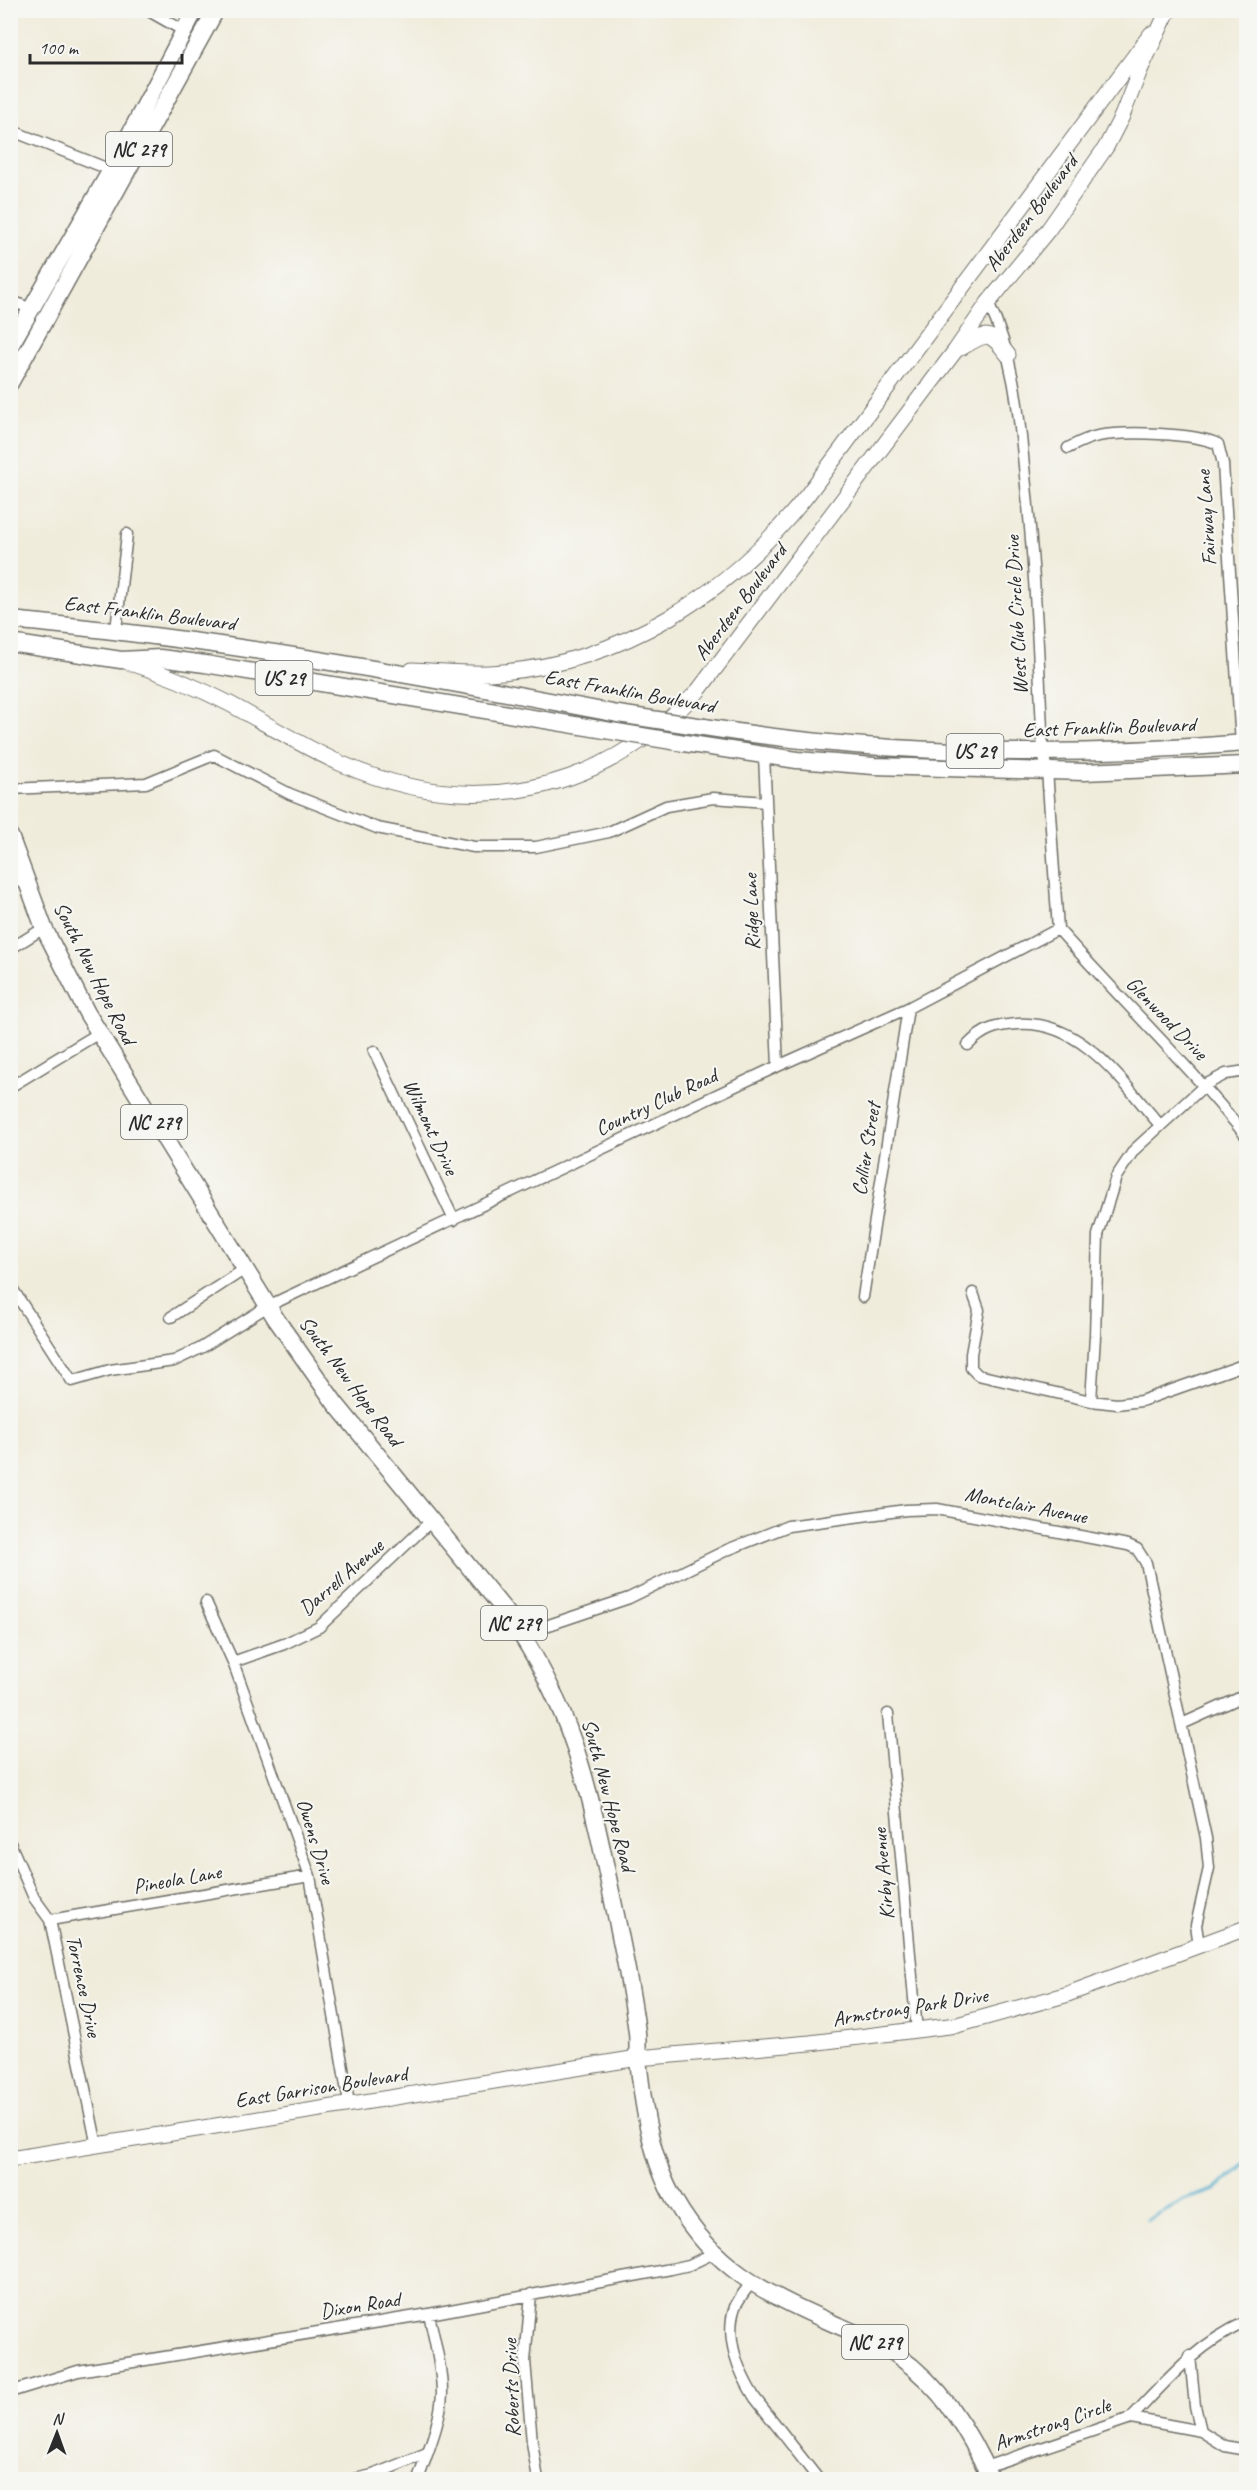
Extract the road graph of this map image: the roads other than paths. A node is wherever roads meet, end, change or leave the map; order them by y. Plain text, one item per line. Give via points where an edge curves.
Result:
1 (147, 10) edge
2 (195, 10) edge
3 (216, 10) edge
4 (1168, 12) edge
5 (184, 31) junction
6 (10, 130) edge
7 (111, 170) junction
8 (47, 281) junction
9 (10, 300) edge
10 (988, 303) junction
11 (31, 309) junction
12 (48, 319) junction
13 (10, 346) edge
14 (955, 351) junction
15 (1008, 355) junction
16 (10, 383) edge
17 (1068, 448) dead end
18 (127, 534) dead end
19 (10, 620) edge
20 (116, 630) junction
21 (14, 645) edge
22 (121, 660) junction
23 (366, 668) junction
24 (1244, 744) edge
25 (1042, 753) junction
26 (764, 756) junction
27 (1246, 765) edge
28 (1047, 770) junction
29 (10, 789) edge
30 (766, 802) junction
31 (10, 836) edge
32 (18, 881) edge
33 (44, 927) junction
34 (1058, 929) junction
35 (10, 949) edge
36 (908, 1008) junction
37 (99, 1033) junction
38 (968, 1045) dead end
39 (374, 1051) dead end
40 (778, 1066) junction
41 (1246, 1071) edge
42 (1205, 1085) junction
43 (10, 1087) edge
44 (1160, 1125) junction
45 (1246, 1136) edge
46 (454, 1220) junction
47 (245, 1269) junction
48 (10, 1285) edge
49 (973, 1293) dead end
50 (863, 1297) dead end
51 (268, 1306) junction
52 (171, 1317) dead end
53 (1246, 1364) edge
54 (1091, 1401) junction
55 (431, 1521) junction
56 (206, 1602) dead end
57 (522, 1634) junction
58 (233, 1662) junction
59 (1246, 1695) edge
60 (888, 1714) dead end
61 (1182, 1724) junction
62 (10, 1843) edge
63 (310, 1876) junction
64 (50, 1920) junction
65 (1246, 1928) edge
66 (1199, 1945) junction
67 (917, 2031) junction
68 (638, 2058) junction
69 (349, 2103) junction
70 (97, 2146) junction
71 (10, 2159) edge
72 (714, 2253) junction
73 (751, 2283) junction
74 (531, 2294) junction
75 (429, 2314) junction
76 (1246, 2322) edge
77 (1190, 2356) junction
78 (10, 2392) edge
79 (1131, 2418) junction
80 (1201, 2431) junction
81 (1246, 2450) edge
82 (427, 2453) junction
83 (988, 2473) edge
84 (350, 2480) edge
85 (418, 2480) edge
86 (538, 2480) edge
87 (819, 2480) edge

1 - 5 street
2 - 5 main road
3 - 12 main road, NC 279
4 - 10 main road, Aberdeen Boulevard via 1106,147 1048,230
4 - 23 main road, Aberdeen Boulevard via 792,515 756,554 716,588 650,629 559,662 488,673
5 - 7 main road
6 - 7 street
7 - 8 main road
8 - 11 main road
8 - 12 main road
9 - 11 street
10 - 14 main road, Aberdeen Boulevard
10 - 15 street, West Club Circle Drive
11 - 13 main road
12 - 16 main road, NC 279
14 - 15 main road via 983,336 997,340
14 - 22 main road, Aberdeen Boulevard via 698,691 680,711 634,745 586,772 532,788 496,792 471,794 408,787 341,764 227,703
15 - 25 street, West Club Circle Drive via 1019,415 1032,536
17 - 24 street, Fairway Lane via 1097,436 1118,434 1193,437 1218,444 1223,464
18 - 20 street
19 - 20 main road, East Franklin Boulevard / US 29
20 - 23 main road, East Franklin Boulevard / US 29
21 - 22 main road, East Franklin Boulevard / US 29
22 - 26 main road, East Franklin Boulevard / US 29, bridge via 160,658 205,664
23 - 25 main road, East Franklin Boulevard / US 29, bridge via 764,737 851,746
24 - 25 main road, East Franklin Boulevard / US 29
25 - 28 street, West Club Circle Drive
26 - 28 main road, East Franklin Boulevard / US 29 via 874,766
26 - 30 street, Ridge Lane
27 - 28 main road, East Franklin Boulevard / US 29 via 1137,771
28 - 34 street, West Club Circle Drive
29 - 30 street via 146,783 214,755 290,794 378,828 474,847 546,845 609,832 666,806 713,798
30 - 40 street, Ridge Lane
31 - 32 main road, South New Hope Road / NC 279
32 - 33 main road, South New Hope Road / NC 279
33 - 35 street
33 - 37 main road, South New Hope Road / NC 279
34 - 36 street, Country Club Road
34 - 42 street, Glenwood Drive
36 - 40 street, Country Club Road
36 - 50 street, Collier Street
37 - 43 street
37 - 47 main road, South New Hope Road / NC 279
38 - 44 street via 979,1033 1000,1025 1031,1023 1057,1030 1080,1040 1100,1058
39 - 46 street, Wilmont Drive
40 - 46 street, Country Club Road
41 - 42 street via 1226,1074
42 - 44 street
42 - 45 street, Glenwood Drive
44 - 54 street via 1134,1150 1116,1177 1098,1235
46 - 51 street, Country Club Road
47 - 51 main road, South New Hope Road / NC 279
47 - 52 street
48 - 51 street, Country Club Road via 72,1381 110,1370 174,1360 201,1348
49 - 54 street via 979,1310 971,1368 978,1376
51 - 55 main road, South New Hope Road / NC 279 via 335,1403
53 - 54 street via 1141,1401
55 - 57 main road, South New Hope Road / NC 279
55 - 58 street, Darrell Avenue via 319,1627
56 - 58 street, Owens Drive
57 - 61 street, Montclair Avenue via 629,1598 743,1542 788,1526 937,1509 1137,1549 1148,1569
57 - 68 main road, South New Hope Road / NC 279 via 550,1683 578,1751 625,1961 638,2035
58 - 63 street, Owens Drive
59 - 61 street
60 - 67 street, Kirby Avenue
61 - 66 street, Montclair Avenue via 1209,1868 1196,1924
62 - 64 street, Torrence Drive via 34,1898
63 - 64 street, Pineola Lane
63 - 69 street, Owens Drive
64 - 70 street, Torrence Drive
65 - 66 main road, Armstrong Park Drive
66 - 67 main road, Armstrong Park Drive via 1036,2005
67 - 68 main road, Armstrong Park Drive
68 - 69 main road, East Garrison Boulevard
68 - 72 main road, South New Hope Road / NC 279 via 662,2174 684,2215
69 - 70 main road, East Garrison Boulevard
70 - 71 main road, East Garrison Boulevard
72 - 73 main road, South New Hope Road / NC 279
72 - 74 street, Dixon Road via 671,2270
73 - 83 main road, South New Hope Road / NC 279 via 779,2300 868,2339 921,2374 947,2402
73 - 87 street via 734,2313 733,2342 739,2367 755,2398
74 - 75 street, Dixon Road
74 - 86 street, Roberts Drive via 525,2361
75 - 78 street, Dixon Road via 78,2371
75 - 82 street via 442,2396
76 - 77 street, Armstrong Circle
77 - 79 street, Armstrong Circle
77 - 80 street
79 - 80 street, Armstrong Circle
79 - 83 street, Armstrong Circle
80 - 81 street, Armstrong Circle via 1225,2446
82 - 84 street
82 - 85 street

